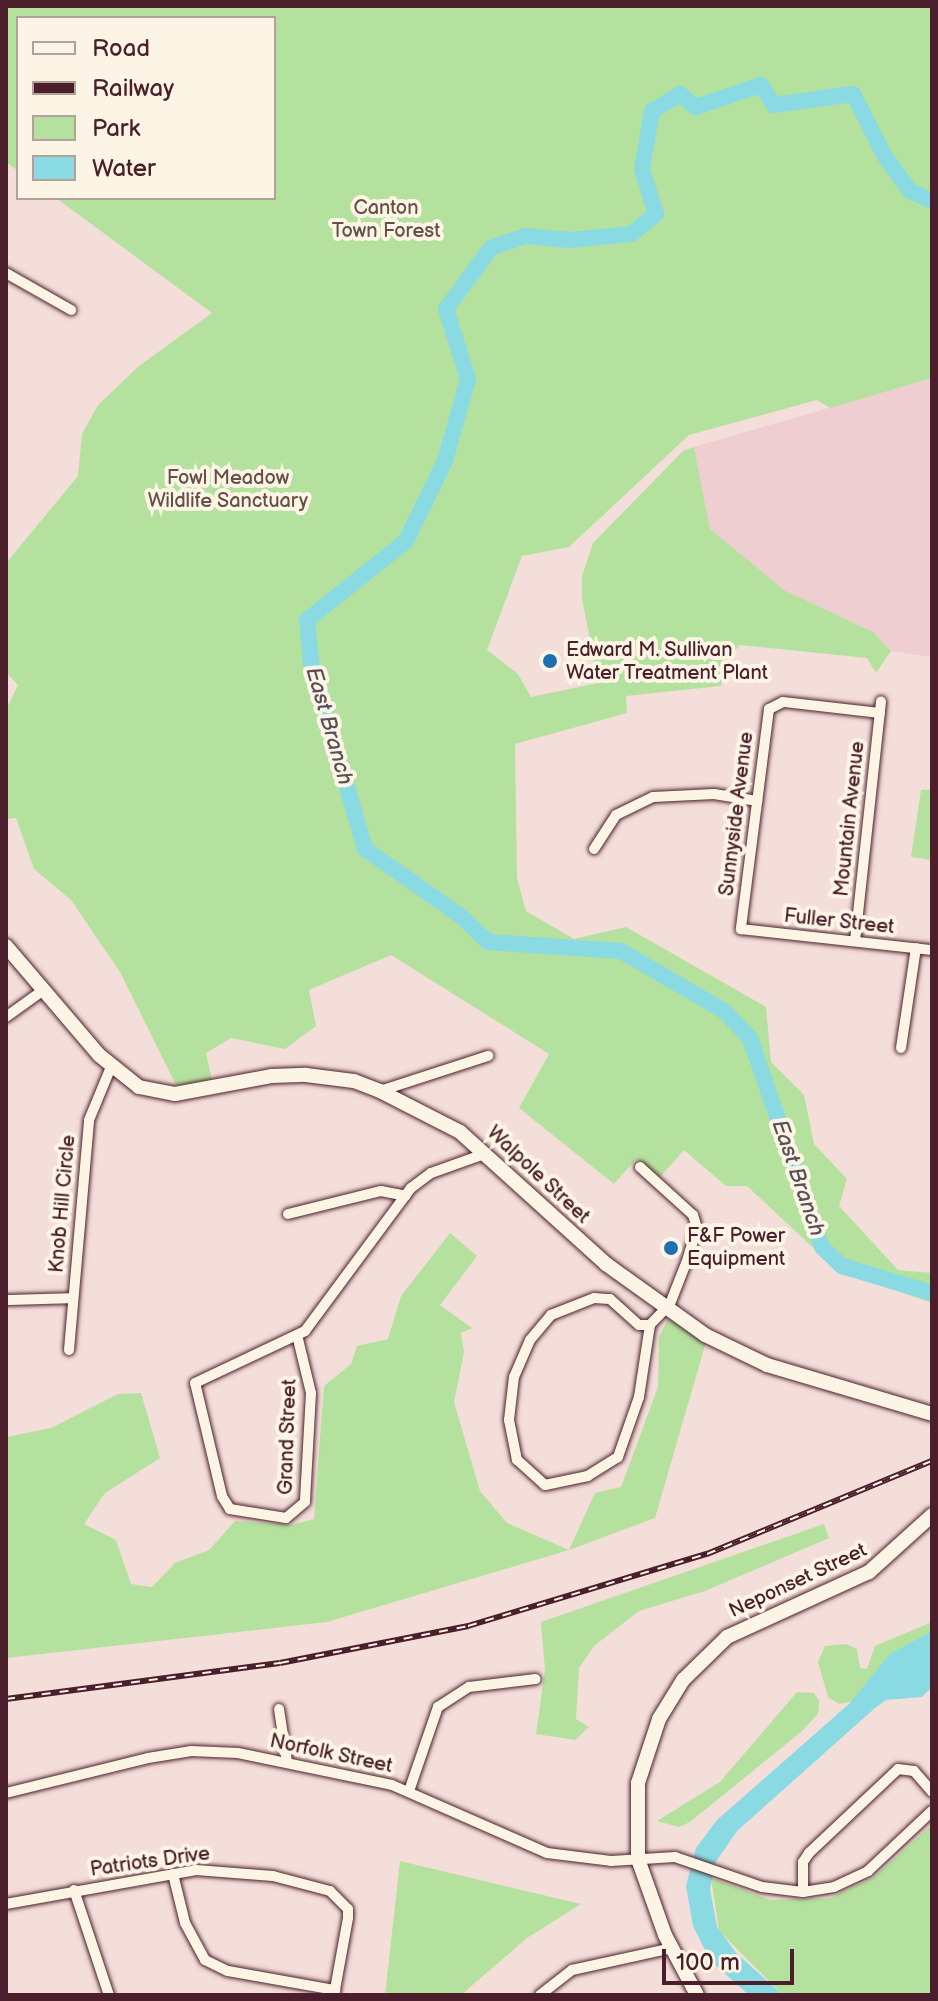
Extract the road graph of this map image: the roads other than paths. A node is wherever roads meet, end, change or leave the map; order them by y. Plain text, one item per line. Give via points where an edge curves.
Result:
1 (6, 273) edge
2 (71, 310) dead end
3 (881, 701) dead end
4 (880, 713) junction
5 (757, 801) junction
6 (594, 849) dead end
7 (741, 929) joint
8 (855, 941) junction
9 (6, 946) edge
10 (916, 948) junction
11 (932, 950) edge
12 (42, 991) junction
13 (6, 1017) edge
14 (901, 1048) dead end
15 (488, 1056) dead end
16 (111, 1067) junction
17 (380, 1091) junction
18 (487, 1153) junction
19 (640, 1167) dead end
20 (406, 1196) junction
21 (288, 1214) dead end
22 (72, 1298) junction
23 (6, 1300) edge
24 (665, 1310) junction
25 (650, 1325) junction
26 (297, 1335) junction
27 (69, 1350) dead end
28 (932, 1414) edge
29 (932, 1515) edge
30 (536, 1679) dead end
31 (279, 1709) dead end
32 (287, 1762) junction
33 (409, 1791) junction
34 (932, 1792) edge
35 (6, 1793) edge
36 (932, 1811) edge
37 (638, 1859) junction
38 (173, 1874) junction
39 (74, 1890) junction
40 (803, 1892) junction
41 (6, 1904) edge
42 (672, 1948) junction
43 (334, 1993) edge
44 (109, 1995) edge
45 (540, 1995) edge
46 (697, 1995) edge

1 - 2 street
3 - 4 street, Mountain Avenue
4 - 5 street, Sunnyside Avenue via 772,706
4 - 8 street, Mountain Avenue
5 - 6 street via 714,794 653,797 616,815
5 - 7 street, Sunnyside Avenue
7 - 8 street, Fuller Street
8 - 10 street, Fuller Street
9 - 12 main road, Walpole Street
10 - 11 street, Fuller Street
10 - 14 street
12 - 13 street
12 - 16 main road, Walpole Street
15 - 17 street
16 - 17 main road, Walpole Street via 154,1093 306,1075 354,1081
16 - 22 street, Knob Hill Circle via 89,1120
17 - 18 main road, Walpole Street via 460,1132
18 - 20 street, Grand Street via 431,1173
18 - 24 main road, Walpole Street via 556,1220
19 - 24 street via 683,1202 697,1228
20 - 21 street via 381,1191
20 - 26 street, Grand Street via 321,1316
22 - 23 street
22 - 27 street, Knob Hill Circle
24 - 25 street
24 - 28 main road, Walpole Street via 767,1365
25 - 25 street via 639,1325 610,1299 594,1298 551,1315 530,1340 514,1377 509,1420 517,1460 545,1485 588,1476 618,1457 639,1397
26 - 26 street, Grand Street via 195,1383 222,1496 230,1509 286,1518 305,1502 311,1393
29 - 37 main road, Neponset Street via 869,1572 727,1637 683,1680 644,1754 635,1804
30 - 33 street via 469,1687 438,1707
31 - 32 street
32 - 33 street, Norfolk Street
32 - 35 street, Norfolk Street via 191,1751
33 - 37 street, Norfolk Street via 533,1849 611,1861
34 - 40 street via 914,1771 898,1769 809,1853 803,1862
36 - 40 street via 868,1871 834,1887
37 - 40 street, Norfolk Street via 683,1859 762,1887
37 - 42 main road, Neponset Street
38 - 39 street, Patriots Drive
38 - 43 street via 185,1923 205,1960 228,1971
38 - 43 street, Patriots Drive via 226,1870 330,1891 348,1909
39 - 41 street, Patriots Drive
39 - 44 street
42 - 45 street via 572,1970
42 - 46 main road, Neponset Street

